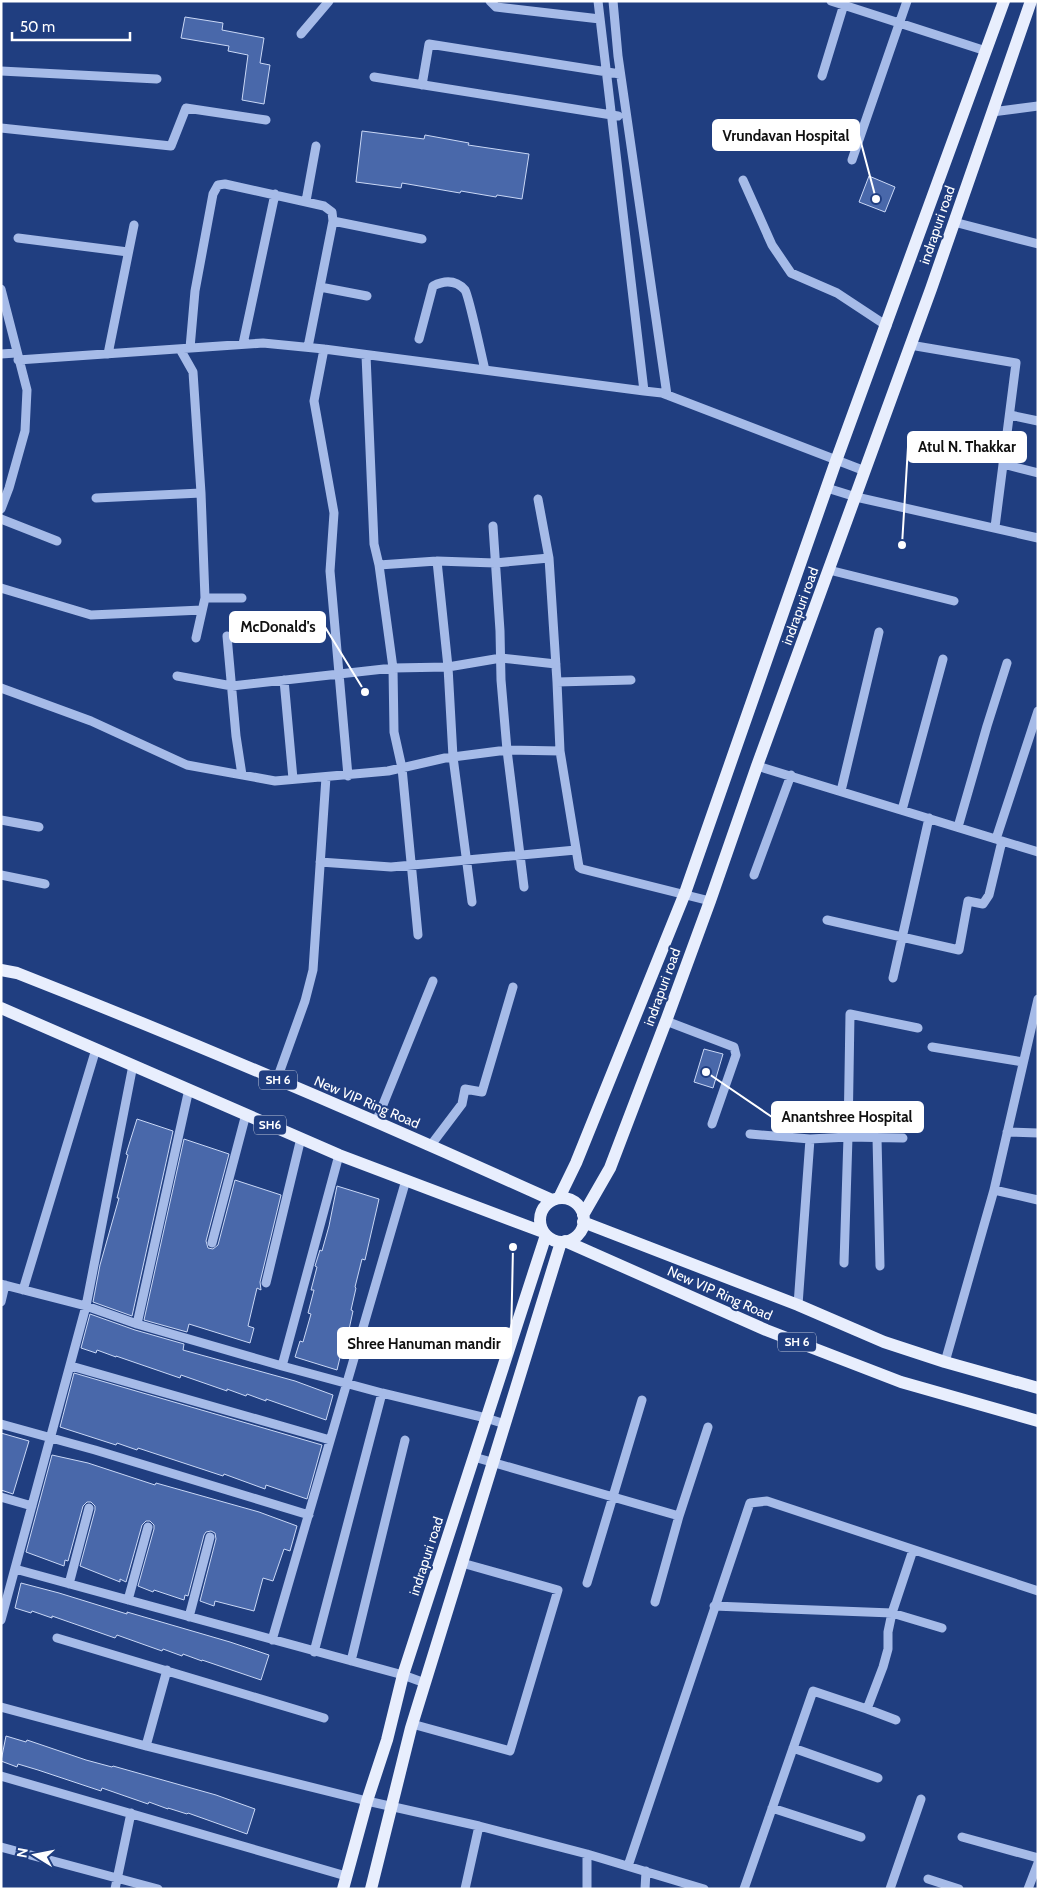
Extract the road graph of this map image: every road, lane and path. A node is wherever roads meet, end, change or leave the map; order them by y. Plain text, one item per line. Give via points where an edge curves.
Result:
1 (329, 1) edge
2 (490, 1) edge
3 (598, 1) edge
4 (613, 1) edge
5 (831, 1) edge
6 (907, 1) edge
7 (1004, 1) edge
8 (1031, 1) edge
9 (844, 3) edge
10 (600, 19) junction
11 (899, 24) junction
12 (301, 34) dead end
13 (986, 51) junction
14 (1, 71) edge
15 (606, 72) junction
16 (620, 74) junction
17 (822, 76) dead end
18 (374, 77) dead end
19 (157, 79) dead end
20 (422, 85) junction
21 (1038, 106) edge
22 (992, 112) junction
23 (612, 116) junction
24 (626, 118) junction
25 (266, 120) dead end
26 (1, 128) edge
27 (316, 146) dead end
28 (852, 160) dead end
29 (743, 180) dead end
30 (274, 194) junction
31 (306, 201) junction
32 (333, 221) junction
33 (954, 222) junction
34 (134, 224) dead end
35 (18, 238) dead end
36 (422, 239) dead end
37 (1038, 244) edge
38 (128, 252) junction
39 (320, 287) junction
40 (1, 289) edge
41 (367, 296) dead end
42 (886, 326) junction
43 (419, 339) dead end
44 (243, 344) junction
45 (910, 346) junction
46 (308, 347) junction
47 (185, 348) junction
48 (324, 349) junction
49 (1, 354) edge
50 (108, 354) junction
51 (366, 355) junction
52 (17, 356) junction
53 (485, 370) junction
54 (644, 391) junction
55 (667, 395) junction
56 (1010, 415) junction
57 (1038, 421) edge
58 (836, 460) junction
59 (1003, 464) junction
60 (865, 471) junction
61 (1038, 473) edge
62 (5, 487) edge
63 (827, 488) junction
64 (201, 493) junction
65 (856, 496) junction
66 (96, 498) dead end
67 (538, 499) dead end
68 (1, 509) edge
69 (1, 519) edge
70 (493, 526) dead end
71 (995, 528) junction
72 (1038, 538) edge
73 (57, 541) dead end
74 (549, 558) junction
75 (437, 560) junction
76 (495, 563) junction
77 (378, 565) junction
78 (829, 570) junction
79 (1, 588) edge
80 (205, 598) junction
81 (242, 598) dead end
82 (954, 601) dead end
83 (202, 610) junction
84 (879, 632) dead end
85 (227, 636) dead end
86 (196, 638) dead end
87 (501, 658) junction
88 (943, 659) dead end
89 (1007, 663) dead end
90 (556, 664) junction
91 (448, 667) junction
92 (393, 668) junction
93 (339, 674) junction
94 (177, 676) dead end
95 (284, 680) junction
96 (631, 680) dead end
97 (557, 682) junction
98 (232, 686) junction
99 (1, 688) edge
100 (1038, 711) edge
101 (507, 750) junction
102 (560, 751) junction
103 (453, 757) junction
104 (757, 766) junction
105 (402, 768) junction
106 (242, 775) junction
107 (791, 775) junction
108 (348, 776) junction
109 (326, 777) junction
110 (293, 779) junction
111 (841, 791) junction
112 (902, 810) junction
113 (929, 818) junction
114 (1, 820) edge
115 (39, 827) dead end
116 (958, 827) junction
117 (999, 840) junction
118 (576, 850) junction
119 (1038, 852) edge
120 (520, 855) junction
121 (466, 860) junction
122 (320, 862) junction
123 (411, 865) junction
124 (1, 875) edge
125 (754, 875) dead end
126 (45, 884) dead end
127 (524, 887) dead end
128 (685, 893) junction
129 (710, 901) junction
130 (472, 902) dead end
131 (827, 920) dead end
132 (418, 935) dead end
133 (902, 938) junction
134 (1, 970) edge
135 (893, 978) dead end
136 (433, 981) dead end
137 (513, 987) dead end
138 (1038, 999) edge
139 (1, 1008) edge
140 (666, 1021) junction
141 (918, 1028) dead end
142 (932, 1047) dead end
143 (96, 1049) junction
144 (1023, 1062) junction
145 (132, 1065) junction
146 (277, 1079) junction
147 (190, 1089) junction
148 (246, 1114) junction
149 (376, 1122) junction
150 (712, 1124) dead end
151 (1007, 1132) junction
152 (1038, 1133) edge
153 (750, 1134) dead end
154 (848, 1137) junction
155 (301, 1138) junction
156 (877, 1138) junction
157 (902, 1138) dead end
158 (810, 1139) junction
159 (432, 1146) junction
160 (339, 1155) junction
161 (406, 1180) junction
162 (994, 1190) junction
163 (555, 1199) junction
164 (1038, 1200) edge
165 (583, 1218) junction
166 (545, 1233) junction
167 (563, 1241) junction
168 (212, 1243) dead end
169 (844, 1263) dead end
170 (880, 1266) dead end
171 (266, 1283) dead end
172 (3, 1285) edge
173 (23, 1290) junction
174 (1, 1302) edge
175 (798, 1305) junction
176 (86, 1306) junction
177 (137, 1324) junction
178 (945, 1362) junction
179 (71, 1366) junction
180 (282, 1366) junction
181 (347, 1384) junction
182 (1038, 1388) edge
183 (382, 1393) junction
184 (642, 1400) dead end
185 (486, 1418) junction
186 (1038, 1421) edge
187 (1, 1424) edge
188 (506, 1424) junction
189 (708, 1427) dead end
190 (50, 1438) junction
191 (330, 1440) junction
192 (405, 1440) dead end
193 (474, 1456) junction
194 (493, 1462) junction
195 (613, 1495) junction
196 (1, 1497) edge
197 (32, 1506) junction
198 (88, 1508) dead end
199 (309, 1515) junction
200 (679, 1516) junction
201 (148, 1527) dead end
202 (210, 1537) dead end
203 (913, 1550) junction
204 (462, 1563) junction
205 (15, 1569) junction
206 (587, 1583) dead end
207 (69, 1584) junction
208 (1038, 1591) edge
209 (128, 1600) junction
210 (655, 1602) dead end
211 (714, 1606) junction
212 (892, 1613) junction
213 (189, 1617) junction
214 (1, 1620) edge
215 (942, 1628) dead end
216 (57, 1638) dead end
217 (272, 1640) junction
218 (314, 1652) junction
219 (351, 1661) junction
220 (167, 1670) junction
221 (403, 1675) junction
222 (425, 1683) junction
223 (1, 1707) edge
224 (866, 1708) junction
225 (324, 1718) dead end
226 (896, 1720) dead end
227 (412, 1724) junction
228 (146, 1746) junction
229 (793, 1748) junction
230 (1, 1776) edge
231 (878, 1778) dead end
232 (922, 1799) dead end
233 (367, 1801) junction
234 (391, 1806) junction
235 (772, 1808) junction
236 (131, 1813) junction
237 (479, 1826) junction
238 (861, 1837) dead end
239 (962, 1837) dead end
240 (1, 1847) edge
241 (587, 1854) junction
242 (1038, 1858) edge
243 (1038, 1863) edge
244 (628, 1866) junction
245 (646, 1871) junction
246 (346, 1876) junction
247 (117, 1878) junction
248 (928, 1879) dead end
249 (115, 1889) edge
250 (158, 1889) edge
251 (343, 1889) edge
252 (371, 1889) edge
253 (465, 1889) edge
254 (587, 1889) edge
255 (646, 1889) edge
256 (704, 1889) edge
257 (744, 1889) edge
258 (890, 1889) edge
259 (959, 1889) edge
260 (1028, 1889) edge

1 - 12 street
2 - 10 street via 496,7
3 - 10 street
4 - 16 street
5 - 9 street
6 - 11 street
7 - 13 main road, indrapuri road
8 - 22 main road, indrapuri road
9 - 11 street
9 - 17 street
10 - 15 street
11 - 13 street
11 - 28 street
13 - 42 main road, indrapuri road
14 - 19 street
15 - 16 street
15 - 20 street via 429,44
15 - 23 street
16 - 24 street
18 - 20 street
20 - 23 street
21 - 22 street
22 - 33 main road, indrapuri road
23 - 24 street
23 - 54 street
24 - 55 street
25 - 26 street via 186,108 171,146
27 - 31 street
29 - 42 street via 772,245 791,272 836,293
30 - 31 street
30 - 44 street
30 - 47 street via 225,184 218,186 213,194
31 - 32 street via 324,206 332,212
32 - 36 street
32 - 39 street
33 - 37 street
33 - 45 main road, indrapuri road
34 - 38 street
35 - 38 street
38 - 50 street
39 - 41 street
39 - 46 street
40 - 52 street
42 - 58 main road, indrapuri road
43 - 53 street via 433,286 454,282 466,291
44 - 46 street
44 - 47 street
45 - 56 street via 1016,363
45 - 60 main road, indrapuri road
46 - 48 street
47 - 50 street
47 - 64 street via 193,372
48 - 51 street
48 - 93 street via 314,401 334,513 330,571
49 - 52 street
50 - 52 street
51 - 53 street
51 - 77 street via 374,544
52 - 62 street via 27,390 25,431
53 - 54 street
54 - 55 street
55 - 58 street
56 - 57 street
56 - 59 street
58 - 60 street
58 - 63 main road, indrapuri road
59 - 61 street
59 - 71 street
60 - 65 main road, indrapuri road
62 - 68 street
63 - 65 street
63 - 128 main road, indrapuri road
64 - 66 street
64 - 80 street
65 - 71 street
65 - 78 main road, indrapuri road
67 - 74 street
69 - 73 street
70 - 76 street
71 - 72 street
74 - 76 street
74 - 90 street
75 - 76 street
75 - 77 street
75 - 91 street
76 - 87 street
77 - 92 street
78 - 82 street
78 - 104 main road, indrapuri road
79 - 83 street via 91,615
80 - 81 street
80 - 83 street
83 - 86 street
84 - 111 street
85 - 98 street
87 - 90 street
87 - 91 street
87 - 101 street
88 - 112 street
89 - 116 street
90 - 97 street
91 - 92 street
91 - 103 street
92 - 93 street
92 - 105 street via 394,732
93 - 95 street
93 - 108 street
94 - 98 street
95 - 98 street
95 - 110 street
96 - 97 street
97 - 102 street
98 - 106 street
99 - 106 street via 91,721 187,765
100 - 117 street
101 - 102 street
101 - 103 street
101 - 120 street
102 - 118 street
103 - 105 street
103 - 121 street
104 - 107 street
104 - 129 main road, indrapuri road
105 - 108 street
105 - 123 street
106 - 110 street via 275,781
107 - 111 street
107 - 125 street
108 - 109 street
109 - 110 street
109 - 122 street
111 - 112 street
112 - 113 street
113 - 116 street
113 - 133 street
114 - 115 street
116 - 117 street
117 - 119 street
117 - 133 street via 990,895 983,904 968,901 960,950
118 - 120 street
118 - 128 street via 582,869
120 - 121 street
120 - 127 street
121 - 123 street
121 - 130 street
122 - 123 street via 391,867
122 - 146 street via 310,986
123 - 132 street
124 - 126 street
128 - 129 street
128 - 163 main road, indrapuri road via 576,1162
129 - 140 main road, indrapuri road
131 - 133 street
133 - 135 street
134 - 146 main road, New VIP Ring Road / SH 6 via 18,973
136 - 149 street
137 - 159 street via 482,1092 466,1090 462,1104
138 - 144 street
139 - 143 main road, SH6
140 - 150 street via 734,1047 736,1055
140 - 165 main road, indrapuri road via 610,1168
141 - 154 street via 850,1014
142 - 144 street
143 - 145 main road, SH6
143 - 173 street
144 - 151 street
145 - 147 main road, SH6
145 - 176 street
146 - 149 main road, New VIP Ring Road / SH 6
147 - 148 main road, SH6
147 - 177 street
148 - 155 main road, SH6
148 - 168 street
149 - 159 main road, New VIP Ring Road / SH 6
151 - 152 street
151 - 162 street
153 - 158 street
154 - 156 street
154 - 158 street
154 - 169 street
155 - 160 main road, SH6
155 - 171 street
156 - 157 street
156 - 170 street
158 - 175 street
159 - 163 main road, New VIP Ring Road / SH 6
160 - 161 main road, SH6
160 - 180 street
161 - 166 main road, SH6
161 - 181 street
162 - 164 street
162 - 178 street
163 - 165 main road via 572,1200 578,1205
163 - 166 main road via 542,1209 540,1216
165 - 167 main road via 580,1232
165 - 175 main road, New VIP Ring Road / SH 6
166 - 167 main road via 553,1240
166 - 185 main road, indrapuri road
167 - 186 main road, New VIP Ring Road / SH 6 via 766,1330 902,1382
167 - 188 main road
172 - 173 street
172 - 174 street
173 - 176 street
175 - 178 main road, New VIP Ring Road / SH 6 via 884,1342
176 - 177 street
176 - 179 street
177 - 180 street
178 - 182 main road, New VIP Ring Road / SH 6
179 - 190 street
179 - 191 street
180 - 181 street
181 - 183 street
181 - 191 street
183 - 185 street
183 - 218 street
184 - 195 street
185 - 188 street
185 - 193 main road, indrapuri road
187 - 190 street
188 - 194 main road
189 - 200 street
190 - 197 street
190 - 199 street
191 - 199 street
192 - 219 street
193 - 194 street
193 - 221 main road, indrapuri road
194 - 195 street
194 - 204 main road
195 - 200 street
195 - 206 street
196 - 197 street
197 - 205 street
198 - 207 street
199 - 217 street
200 - 210 street
201 - 209 street
202 - 213 street
203 - 208 street
203 - 211 street via 767,1500 750,1503
203 - 212 street
204 - 222 main road
204 - 227 street via 558,1590 510,1751
205 - 207 street
205 - 214 street
207 - 209 street
209 - 213 street
211 - 212 street
211 - 244 street
212 - 215 street
212 - 224 street via 888,1649
213 - 217 street
216 - 220 street
217 - 218 street
218 - 219 street
219 - 221 street
220 - 225 street
220 - 228 street
221 - 222 street
221 - 233 main road, indrapuri road
222 - 227 main road
223 - 228 street
224 - 226 street
224 - 229 street via 813,1691
227 - 234 main road
228 - 233 street
229 - 231 street
229 - 235 street
230 - 236 street
232 - 258 street
233 - 234 street
233 - 246 main road, indrapuri road
234 - 237 street
234 - 252 main road
235 - 238 street
235 - 257 street
236 - 246 street
236 - 247 street
237 - 241 street
237 - 253 street
239 - 242 street
240 - 247 street
241 - 244 street
241 - 254 street
243 - 260 street
244 - 245 street
245 - 255 street
245 - 256 street
246 - 251 main road, indrapuri road
247 - 249 street
247 - 250 street
248 - 259 street

